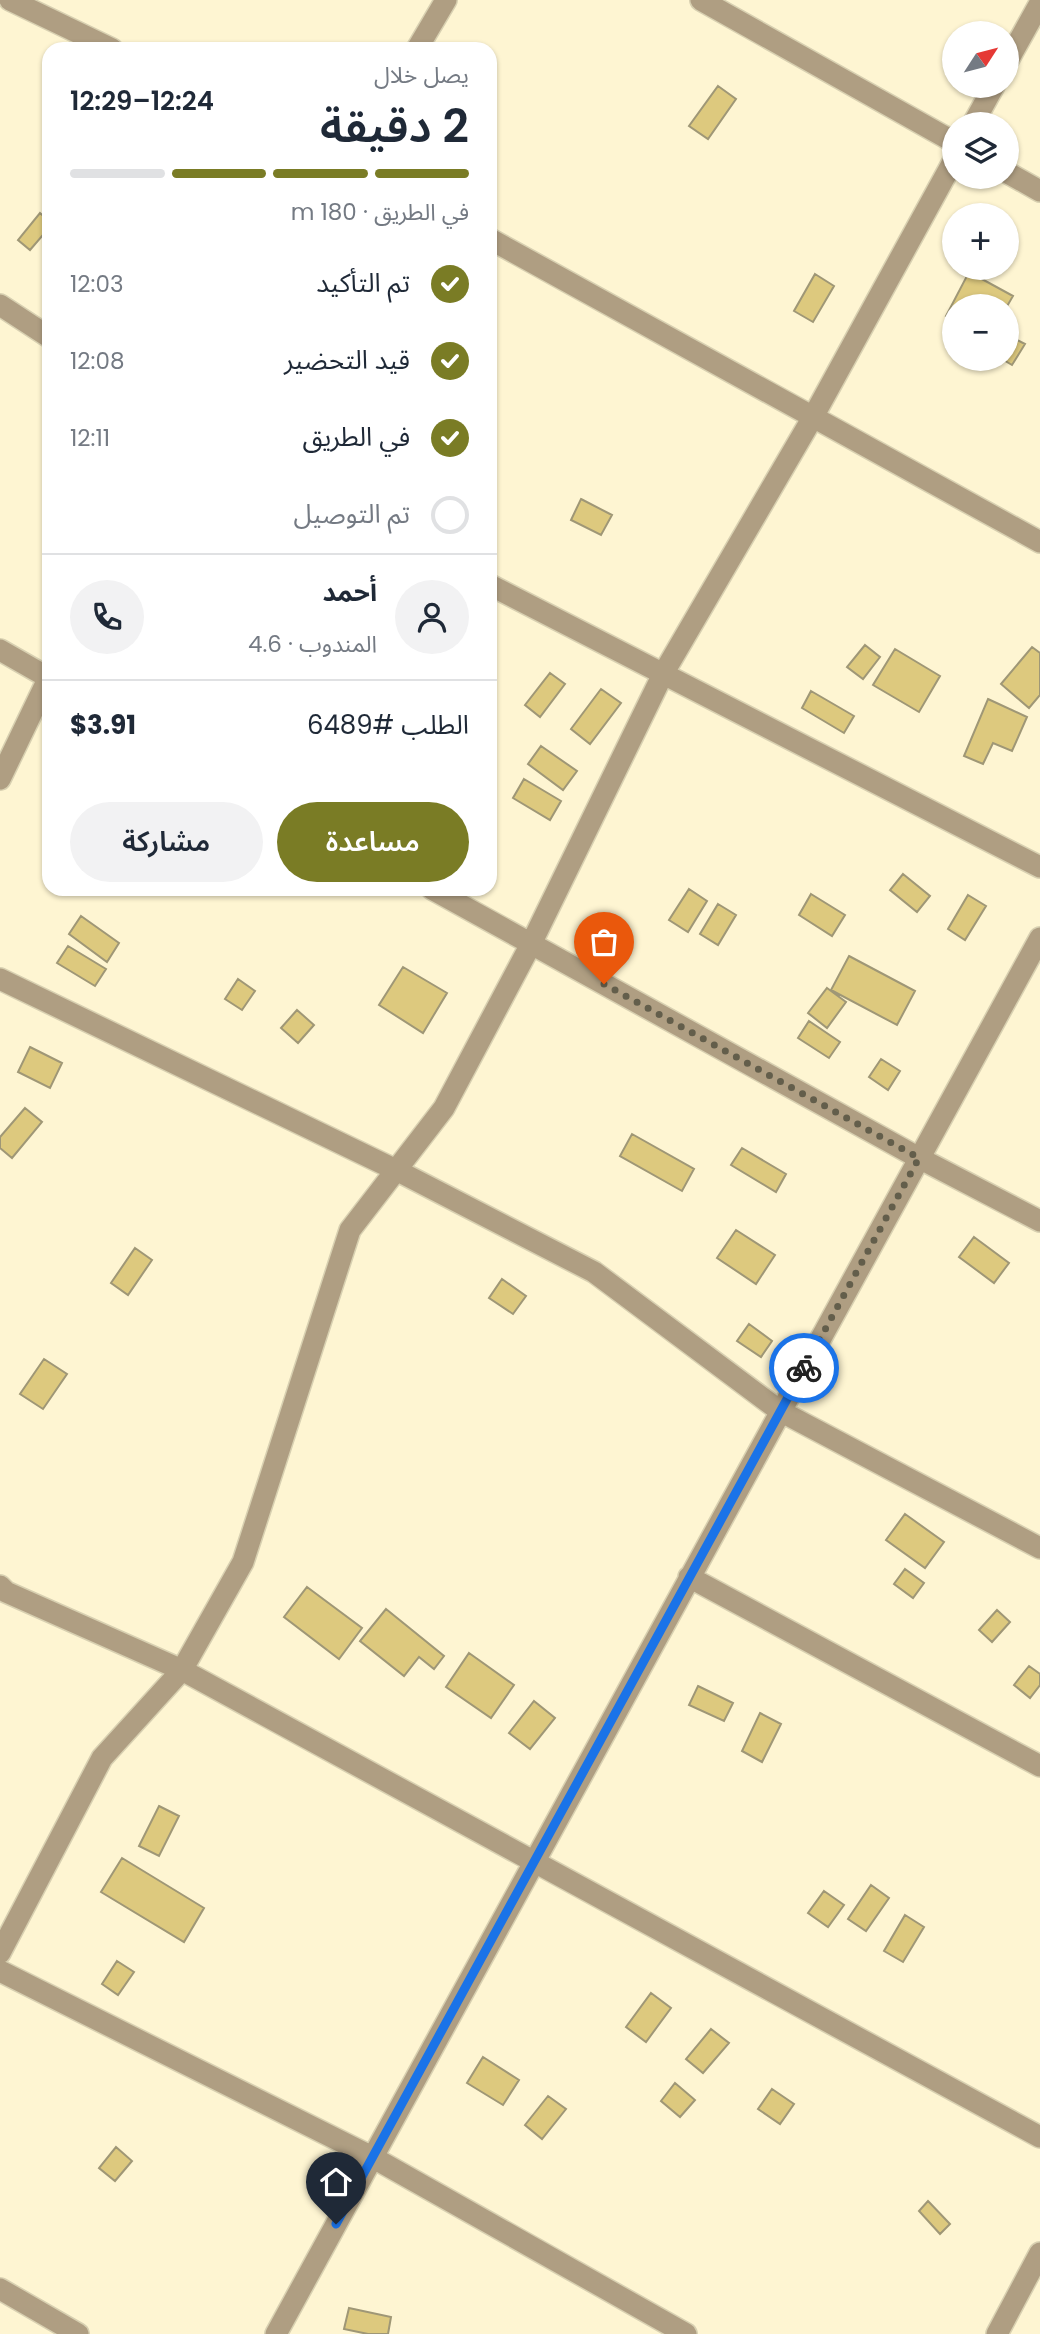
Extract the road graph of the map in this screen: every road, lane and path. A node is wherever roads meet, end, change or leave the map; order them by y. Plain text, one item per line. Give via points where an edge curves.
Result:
1 (10, 0) edge
2 (446, 0) edge
3 (701, 0) edge
4 (1040, 2) edge
5 (1019, 40) edge
6 (97, 42) edge
7 (420, 42) edge
8 (942, 135) edge
9 (1019, 179) edge
10 (942, 182) edge
11 (1040, 191) edge
12 (497, 243) edge
13 (0, 305) edge
14 (42, 332) edge
15 (813, 417) junction
16 (1040, 542) edge
17 (497, 589) edge
18 (0, 650) edge
19 (42, 673) edge
20 (663, 674) junction
21 (42, 692) edge
22 (0, 779) edge
23 (1040, 867) edge
24 (445, 896) edge
25 (1040, 938) edge
26 (531, 944) junction
27 (0, 979) edge
28 (919, 1158) junction
29 (396, 1170) junction
30 (1040, 1221) edge
31 (780, 1411) junction
32 (1040, 1548) edge
33 (689, 1577) junction
34 (0, 1586) edge
35 (182, 1670) junction
36 (1040, 1766) edge
37 (533, 1862) junction
38 (0, 1953) edge
39 (0, 1971) edge
40 (1040, 2137) edge
41 (372, 2157) junction
42 (1040, 2253) edge
43 (0, 2289) edge
44 (78, 2334) edge
45 (276, 2334) edge
46 (686, 2334) edge
47 (997, 2334) edge

1 - 6 street
2 - 7 street
3 - 8 street
4 - 5 street
9 - 11 street
10 - 15 street
12 - 15 street
13 - 14 street
15 - 16 street
15 - 20 street
17 - 20 street
18 - 19 street
20 - 23 street
20 - 26 street
21 - 22 street
24 - 26 street
25 - 28 street
26 - 28 street
26 - 29 street via 444,1108
27 - 29 street
28 - 30 street
28 - 31 street
29 - 31 street via 594,1272
29 - 35 street via 349,1230 243,1562
31 - 32 street
31 - 33 street
33 - 36 street
33 - 37 street
34 - 35 street
35 - 37 street
35 - 38 street via 102,1758
37 - 40 street
37 - 41 street
39 - 41 street
41 - 45 street
41 - 46 street
42 - 47 street
43 - 44 street

